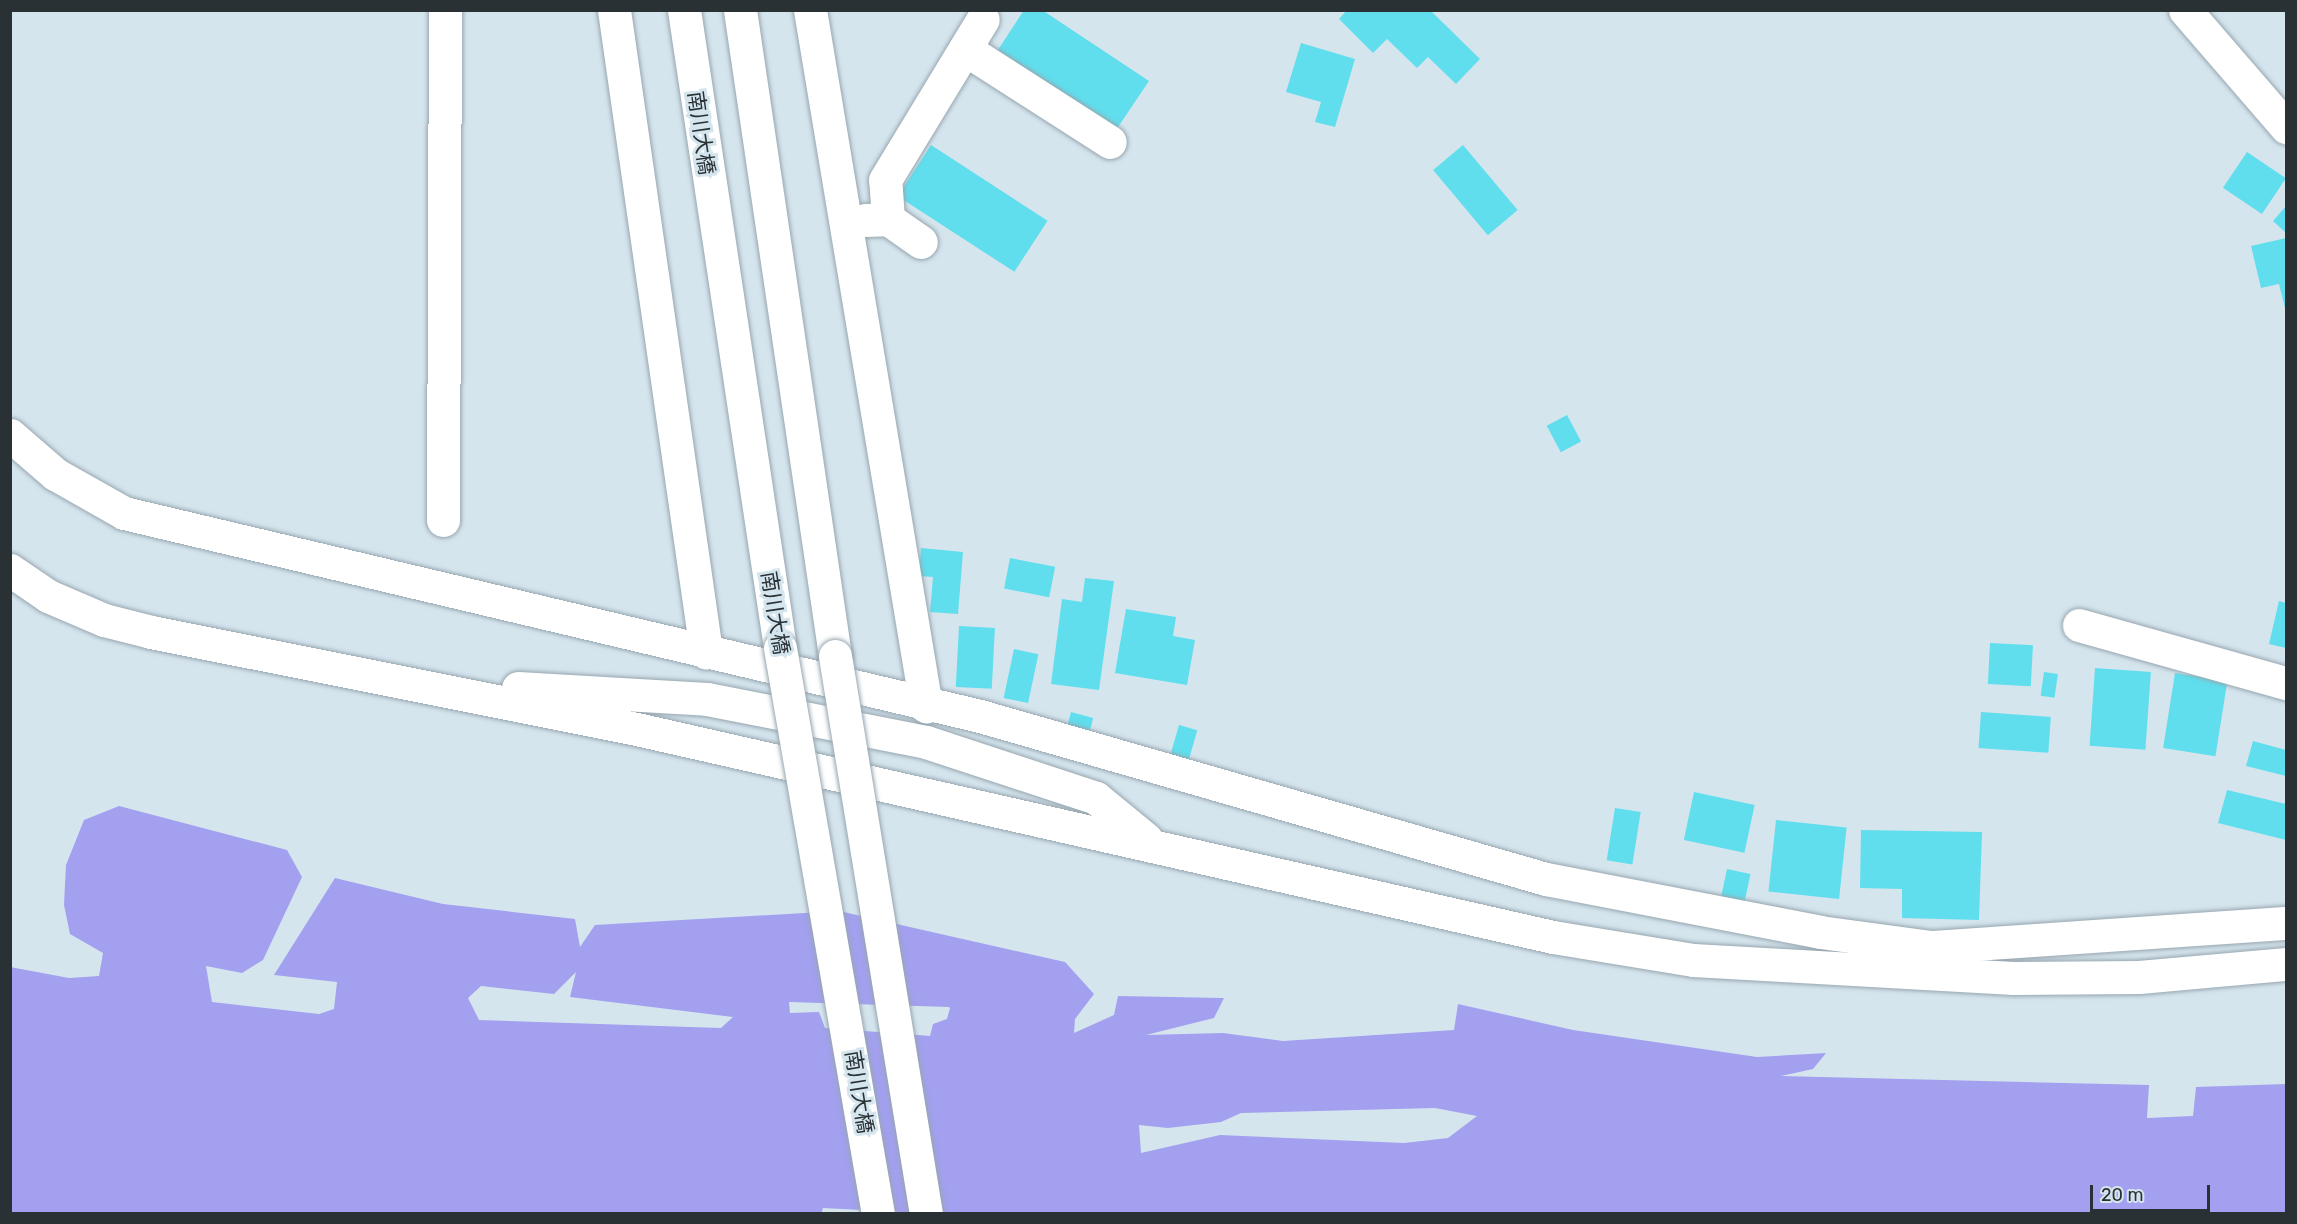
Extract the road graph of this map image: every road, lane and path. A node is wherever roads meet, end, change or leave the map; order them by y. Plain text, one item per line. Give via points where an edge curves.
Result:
1 (445, 10) edge
2 (614, 10) edge
3 (684, 10) edge
4 (740, 10) edge
5 (810, 10) edge
6 (2185, 10) edge
7 (983, 19) dead end
8 (965, 48) junction
9 (2286, 127) edge
10 (1110, 142) dead end
11 (888, 219) junction
12 (845, 221) junction
13 (921, 242) dead end
14 (10, 435) edge
15 (443, 520) dead end
16 (10, 570) edge
17 (2079, 625) dead end
18 (706, 652) junction
19 (2286, 683) edge
20 (475, 697) junction
21 (926, 706) junction
22 (1151, 843) junction
23 (2286, 922) edge
24 (2286, 964) edge
25 (878, 1214) edge
26 (926, 1214) edge

1 - 15 street
2 - 18 street
3 - 25 street, 南川大橋, bridge via 780,648
4 - 26 street, bridge via 835,656
5 - 12 street
6 - 9 street
7 - 8 street
8 - 10 street
8 - 11 street via 885,180
11 - 12 street
11 - 13 street
12 - 21 street
14 - 18 street via 55,474 124,513
16 - 20 street via 48,596 104,620
17 - 19 street
18 - 21 street
20 - 22 street
20 - 22 street via 517,688 707,699 926,742 1096,798
21 - 23 street via 980,716 1546,879 1820,932 1931,947 2100,940
22 - 24 street via 1553,937 1693,960 2013,978 2139,977

